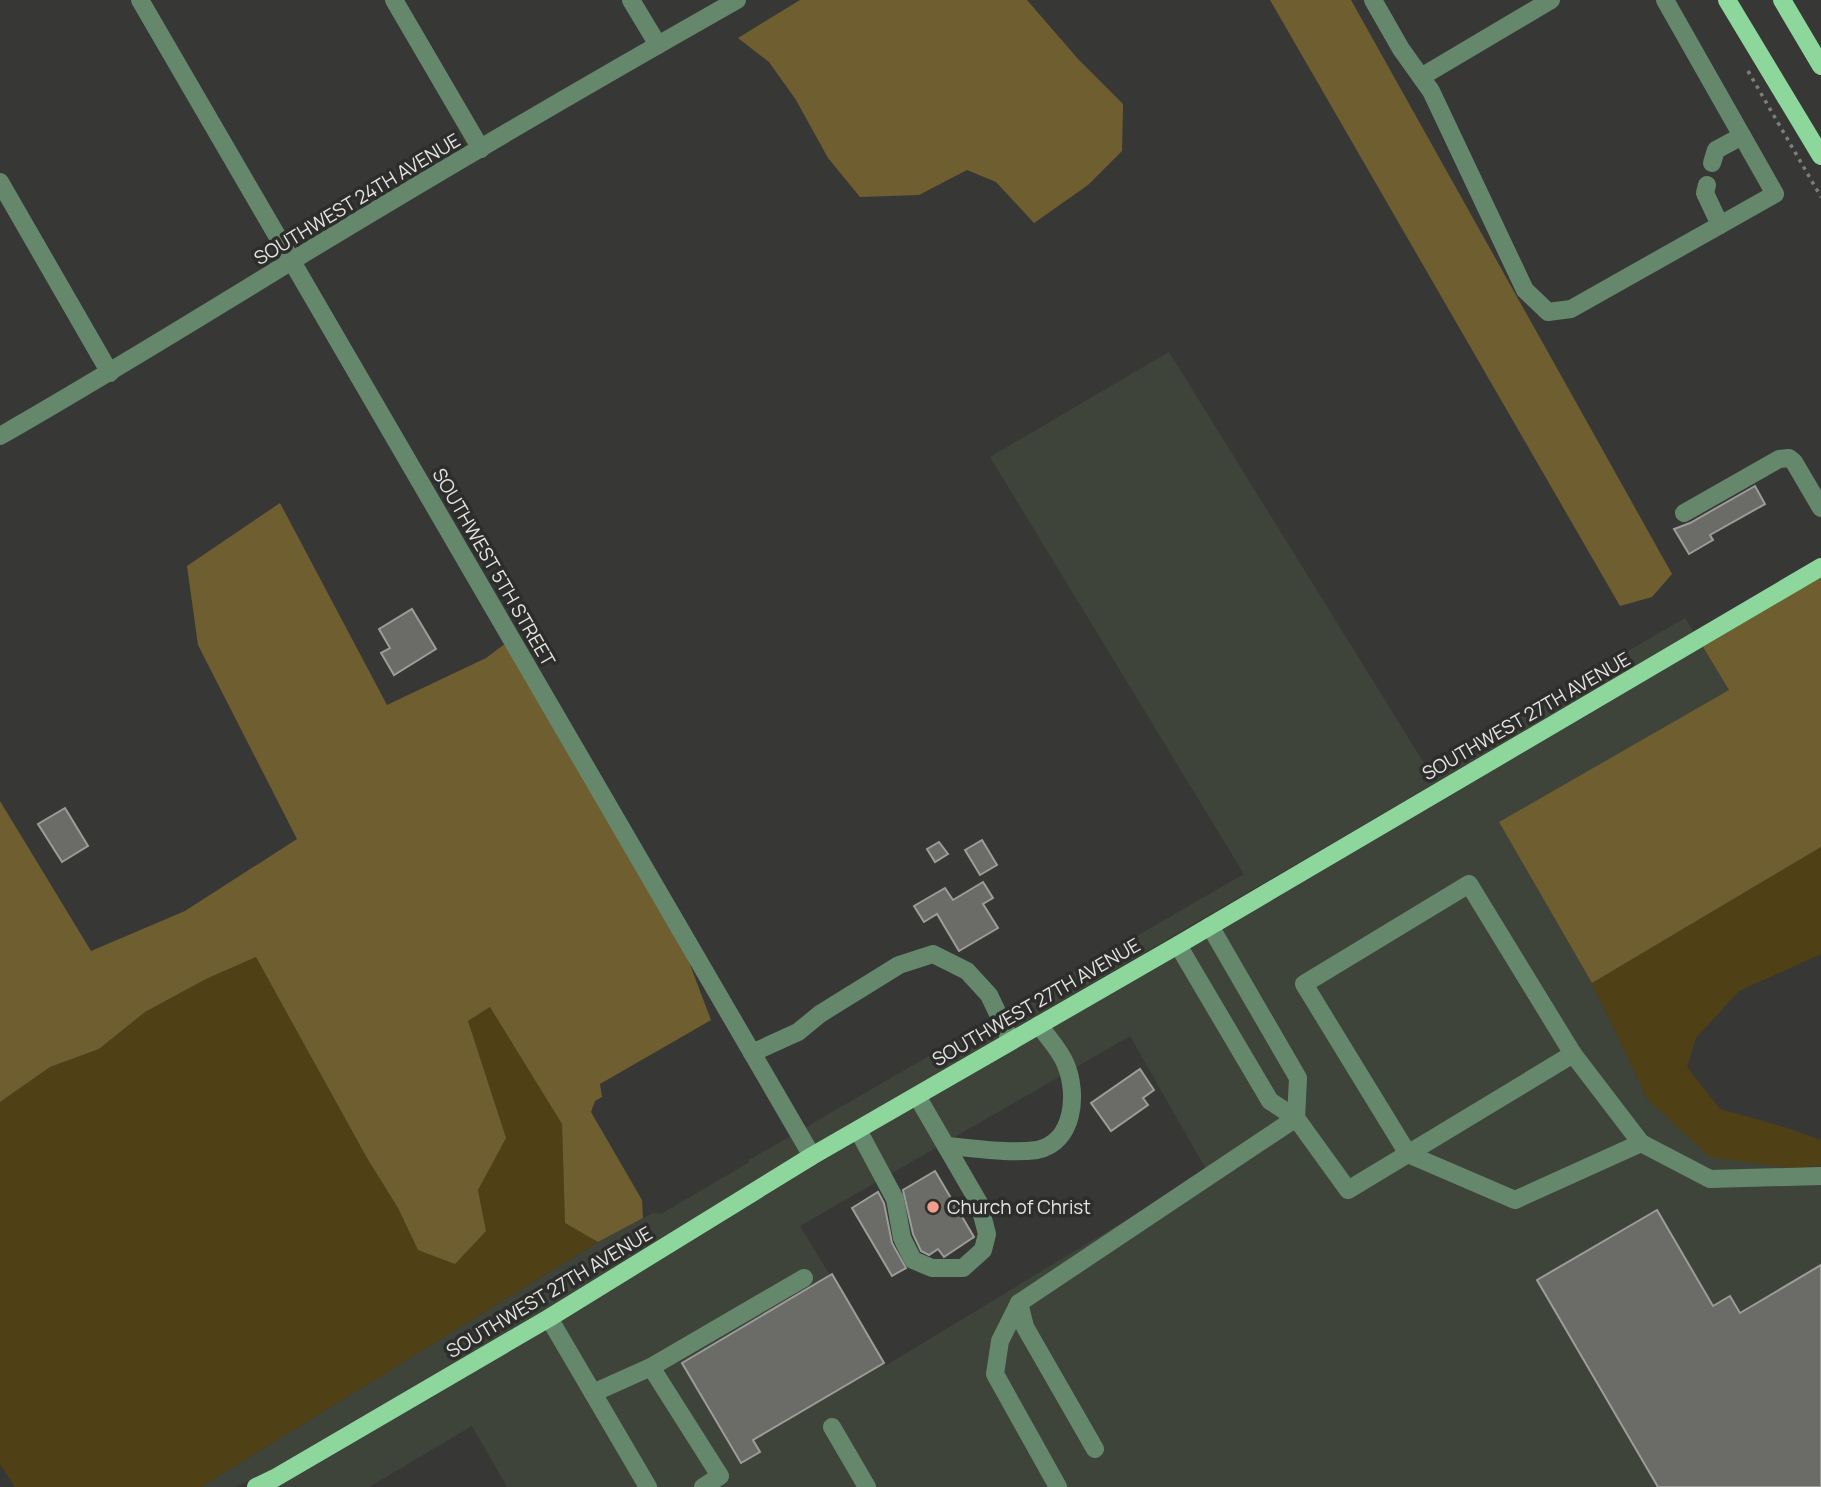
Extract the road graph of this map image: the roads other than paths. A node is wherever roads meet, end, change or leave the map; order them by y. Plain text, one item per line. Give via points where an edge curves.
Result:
1 (139, 0) edge
2 (394, 0) edge
3 (631, 0) edge
4 (737, 0) edge
5 (1373, 0) edge
6 (1551, 0) edge
7 (1665, 0) edge
8 (1727, 0) edge
9 (1782, 0) edge
10 (658, 45) junction
11 (1821, 66) edge
12 (1421, 77) junction
13 (1742, 136) junction
14 (481, 149) junction
15 (1821, 156) edge
16 (1712, 163) dead end
17 (0, 182) edge
18 (1707, 185) dead end
19 (1720, 225) junction
20 (292, 261) junction
21 (110, 373) junction
22 (0, 436) edge
23 (1821, 508) edge
24 (1684, 513) dead end
25 (1821, 567) edge
26 (1210, 926) junction
27 (1178, 945) junction
28 (1039, 1025) junction
29 (1011, 1041) junction
30 (752, 1053) junction
31 (1573, 1054) junction
32 (916, 1096) junction
33 (1296, 1118) junction
34 (858, 1130) junction
35 (1641, 1143) junction
36 (946, 1146) junction
37 (1408, 1154) junction
38 (812, 1156) junction
39 (1821, 1176) edge
40 (804, 1278) dead end
41 (1019, 1303) junction
42 (549, 1318) junction
43 (651, 1367) junction
44 (593, 1393) junction
45 (832, 1427) dead end
46 (1095, 1449) dead end
47 (269, 1483) edge
48 (256, 1487) edge
49 (648, 1487) edge
50 (703, 1487) edge
51 (867, 1487) edge
52 (1058, 1487) edge

1 - 20 street, SOUTHWEST 5TH STREET
2 - 14 street
3 - 10 street
4 - 10 street, SOUTHWEST 24TH AVENUE
5 - 12 street
6 - 12 street
7 - 13 street
8 - 15 main road
9 - 11 main road
10 - 14 street, SOUTHWEST 24TH AVENUE
12 - 19 street via 1448,123 1525,290 1548,312 1571,309
13 - 16 street via 1716,150
13 - 19 street via 1775,194
14 - 20 street, SOUTHWEST 24TH AVENUE
17 - 21 street
18 - 19 street via 1705,193
20 - 21 street, SOUTHWEST 24TH AVENUE
20 - 30 street, SOUTHWEST 5TH STREET
21 - 22 street, SOUTHWEST 24TH AVENUE
23 - 24 street via 1789,458 1779,459
25 - 26 main road, SOUTHWEST 27TH AVENUE
26 - 27 main road, SOUTHWEST 27TH AVENUE
26 - 33 street via 1298,1078
27 - 28 main road, SOUTHWEST 27TH AVENUE
27 - 33 street via 1270,1101
28 - 29 main road, SOUTHWEST 27TH AVENUE
28 - 36 street via 1066,1062 1073,1085 1069,1120 1059,1141 1017,1151
29 - 30 street via 989,995 967,971 933,954 900,965 797,1032
29 - 32 main road, SOUTHWEST 27TH AVENUE
30 - 38 street, SOUTHWEST 5TH STREET
31 - 35 street
31 - 37 street
31 - 37 street via 1469,884 1304,984
32 - 34 main road, SOUTHWEST 27TH AVENUE
32 - 36 street
33 - 37 street via 1348,1190
33 - 41 street
34 - 36 street via 895,1199 902,1238 913,1260 932,1268 963,1268 983,1251 988,1234 979,1203
34 - 38 main road, SOUTHWEST 27TH AVENUE
35 - 37 street via 1515,1200
35 - 39 street via 1710,1179
38 - 42 main road, SOUTHWEST 27TH AVENUE
40 - 43 street
41 - 46 street via 1024,1327
41 - 52 street via 1000,1340 995,1374
42 - 44 street
42 - 47 main road, SOUTHWEST 27TH AVENUE
43 - 44 street
43 - 50 street via 720,1476
44 - 49 street
45 - 51 street
47 - 48 main road, SOUTHWEST 27TH AVENUE

